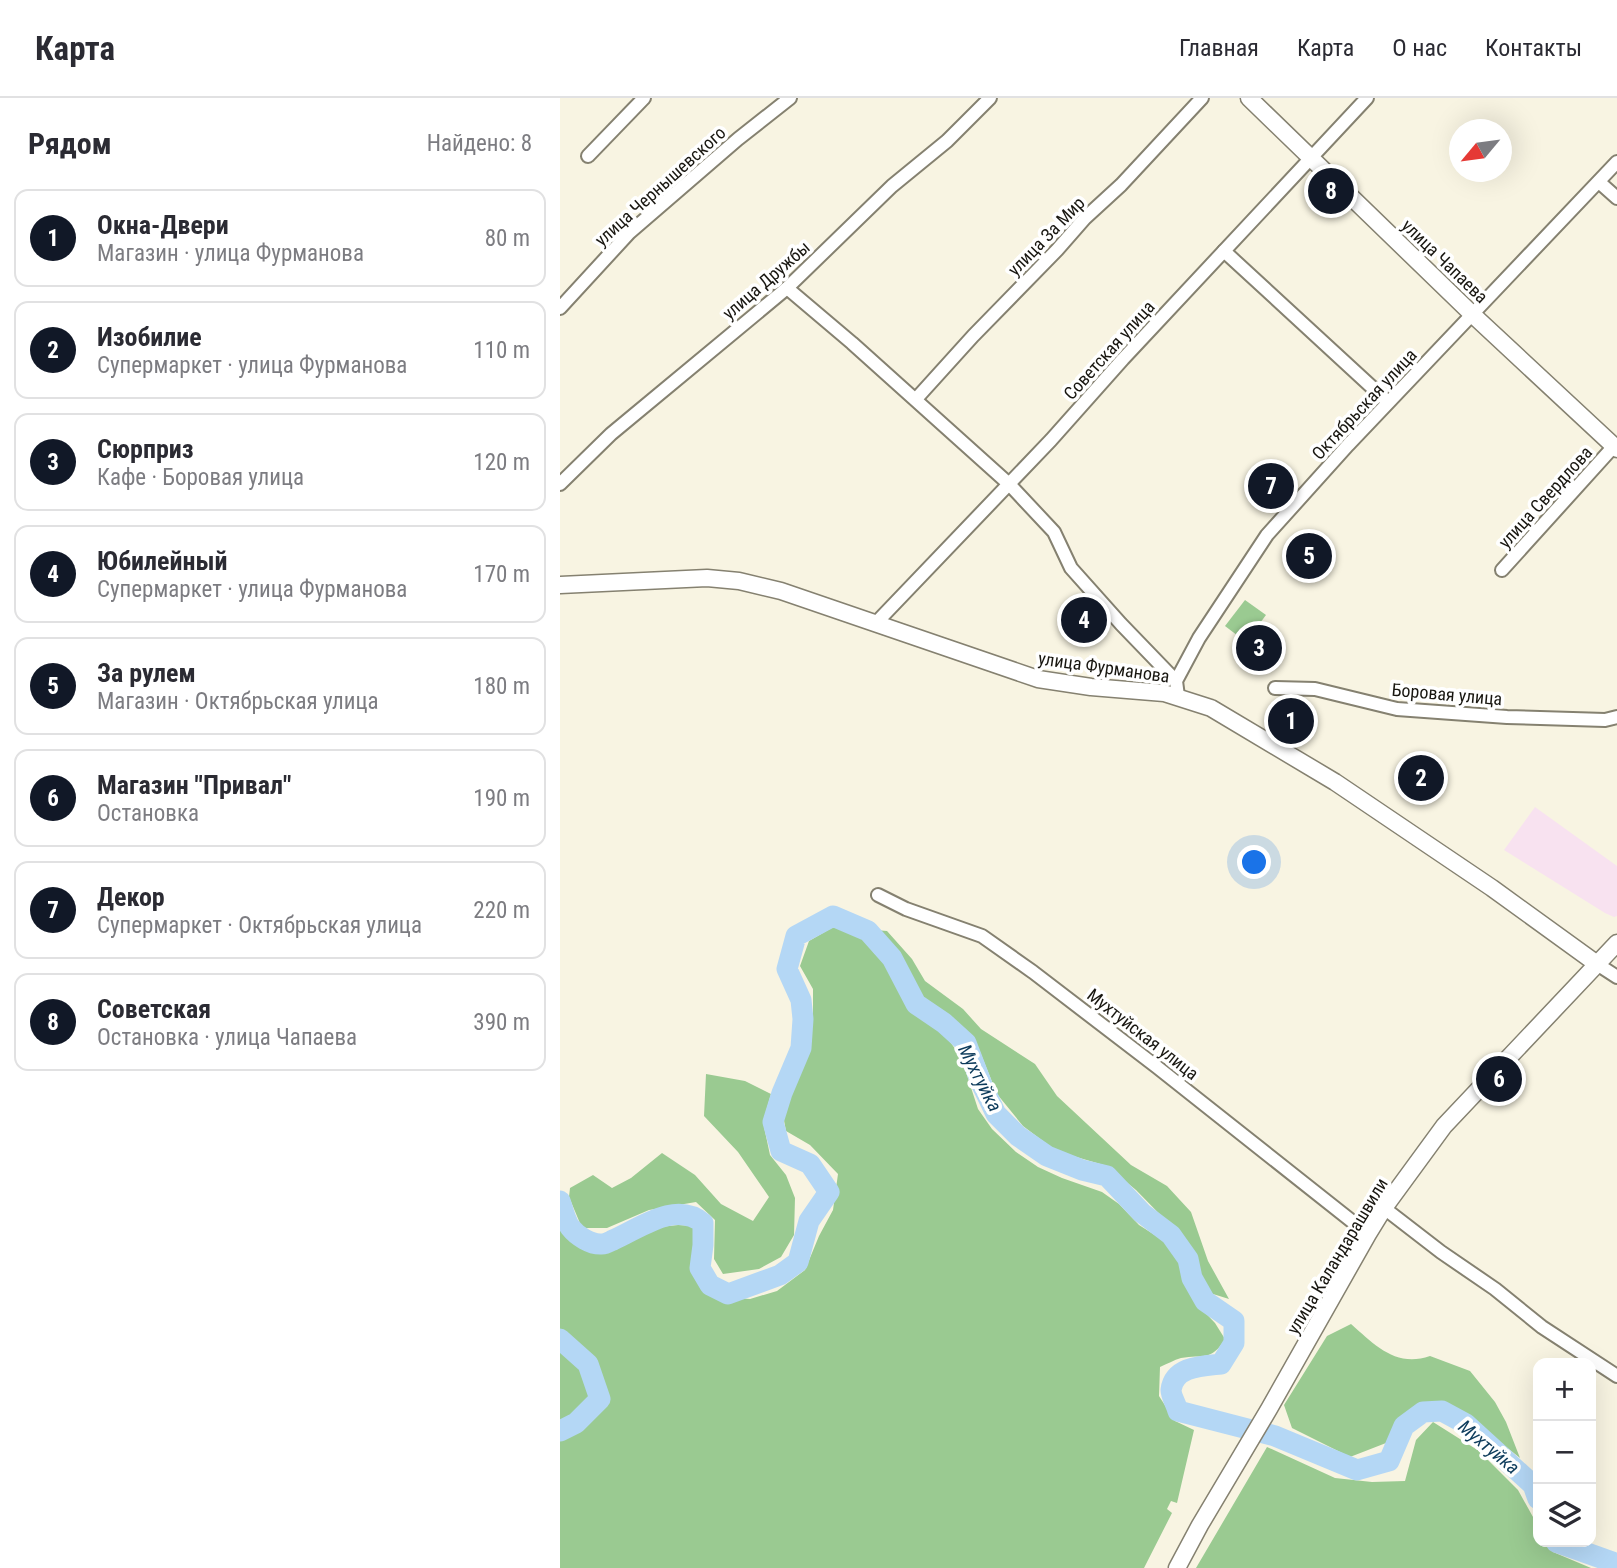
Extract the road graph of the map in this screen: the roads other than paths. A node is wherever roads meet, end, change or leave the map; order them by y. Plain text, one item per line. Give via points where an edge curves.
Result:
1 (644, 98) edge
2 (790, 98) edge
3 (990, 98) edge
4 (1202, 98) edge
5 (1249, 98) edge
6 (1367, 98) edge
7 (588, 156) dead end
8 (1312, 158) junction
9 (1617, 162) edge
10 (1600, 181) junction
11 (1617, 198) edge
12 (1224, 251) junction
13 (787, 288) junction
14 (560, 308) edge
15 (1472, 314) junction
16 (916, 399) junction
17 (1388, 402) junction
18 (1616, 447) edge
19 (560, 484) edge
20 (1009, 484) junction
21 (1502, 570) dead end
22 (560, 584) edge
23 (875, 624) junction
24 (1275, 688) dead end
25 (1177, 689) junction
26 (1617, 717) edge
27 (878, 895) dead end
28 (1617, 943) edge
29 (1597, 964) junction
30 (1617, 977) edge
31 (1384, 1208) junction
32 (1368, 1234) junction
33 (1617, 1376) edge
34 (1177, 1568) edge

1 - 7 street
2 - 14 street, улица Чернышевского via 629,233
3 - 13 street, улица Дружбы
4 - 16 street, улица За Мир
5 - 8 main road, улица Чапаева
6 - 8 street, Советская улица
8 - 12 street, Советская улица
8 - 15 main road, улица Чапаева
9 - 10 street, Октябрьская улица
10 - 11 street
10 - 15 street, Октябрьская улица
12 - 17 street
12 - 20 street, Советская улица
13 - 16 street
13 - 19 street, улица Дружбы via 611,434
15 - 17 street, Октябрьская улица
15 - 18 main road, улица Чапаева
16 - 20 street
17 - 25 street, Октябрьская улица via 1267,535 1199,638
18 - 21 street, улица Свердлова
20 - 23 street, Советская улица
20 - 25 street via 1055,532 1071,568
22 - 23 main road, улица Фурманова via 728,580 781,591
23 - 25 main road, улица Фурманова via 1038,679 1164,693
24 - 26 street, Боровая улица via 1315,688 1397,709 1519,717
25 - 29 main road, улица Фурманова via 1335,782
27 - 32 street, Мухтуйская улица via 982,936 1167,1074
28 - 29 main road, улица Каландарашвили
29 - 30 street, улица Фурманова
29 - 31 main road, улица Каландарашвили via 1444,1126
31 - 32 main road, улица Каландарашвили
31 - 33 street via 1542,1327
32 - 34 main road, улица Каландарашвили

